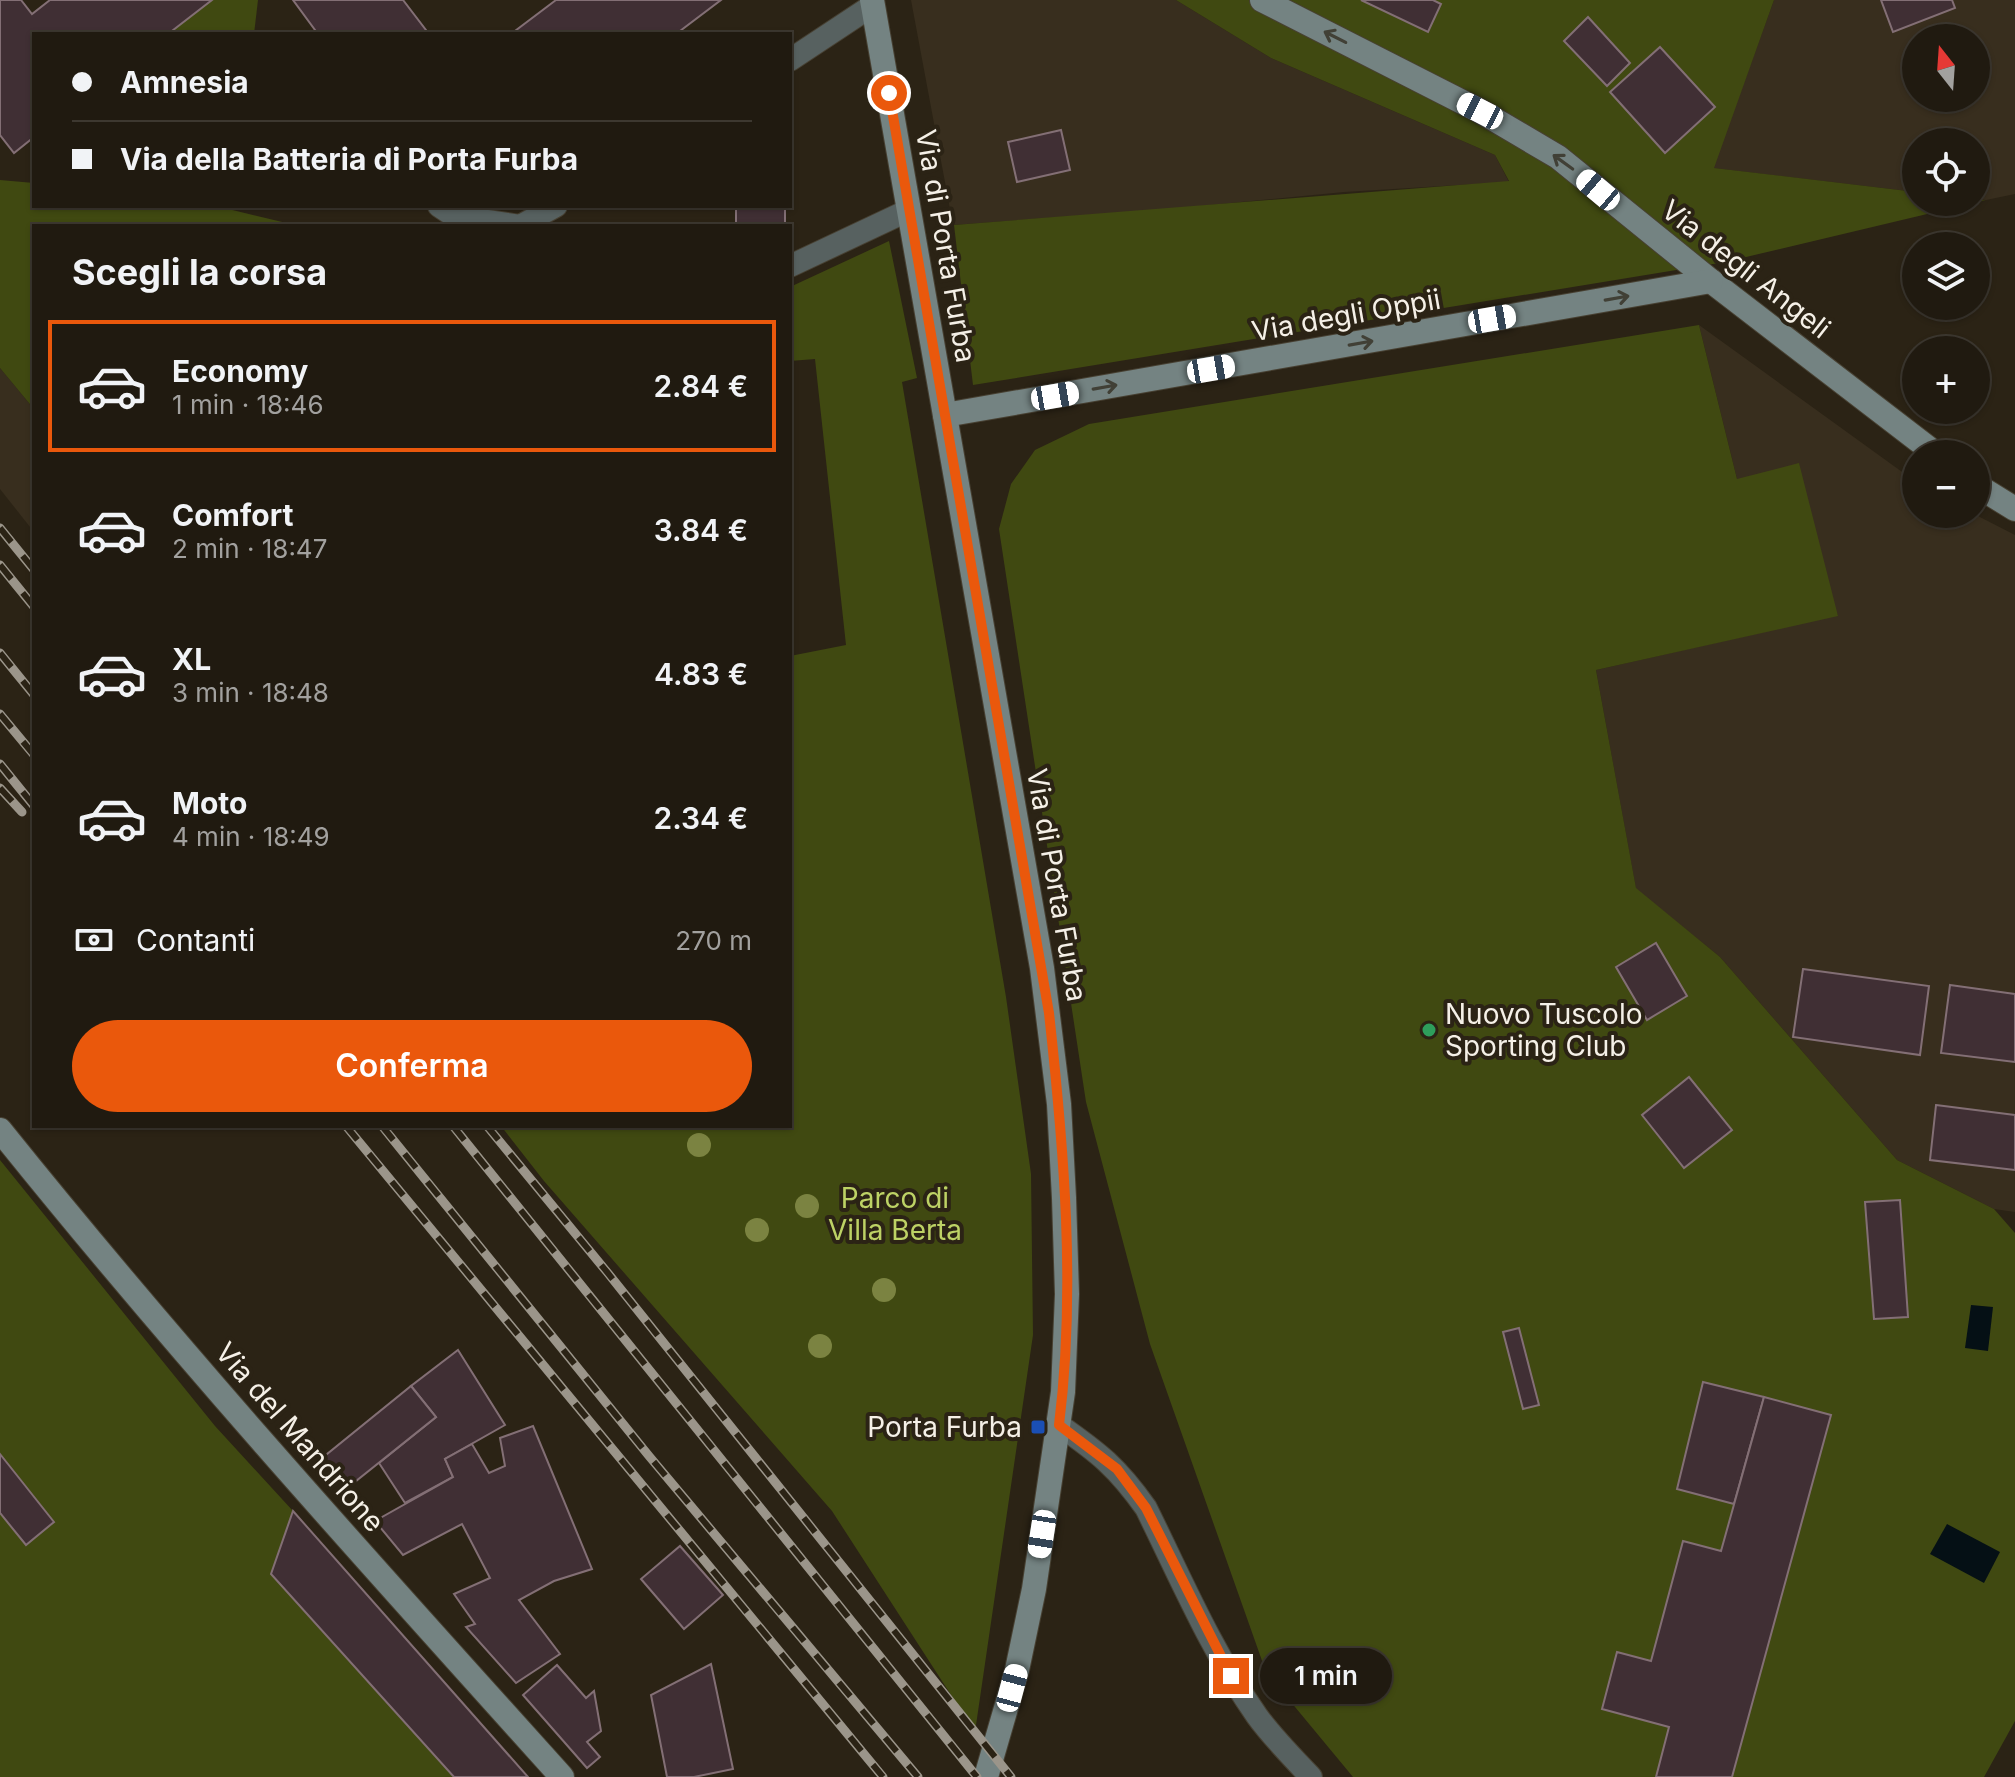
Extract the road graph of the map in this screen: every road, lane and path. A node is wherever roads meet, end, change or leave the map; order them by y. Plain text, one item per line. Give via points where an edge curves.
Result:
1 (1262, 0) edge
2 (872, 3) edge
3 (792, 59) edge
4 (442, 208) edge
5 (552, 208) edge
6 (909, 210) junction
7 (507, 224) edge
8 (524, 224) edge
9 (792, 265) edge
10 (1711, 281) junction
11 (945, 415) junction
12 (1918, 440) edge
13 (1990, 494) edge
14 (2015, 509) edge
15 (0, 1130) edge
16 (1059, 1425) junction
17 (562, 1777) edge
18 (986, 1777) edge
19 (1311, 1777) edge

10 -> 1 street, Via degli Angeli via 1536,143
2 - 3 lane, Via di Porta Furba
2 - 6 street, Via di Porta Furba
4 - 7 lane via 454,216
5 - 8 lane
6 - 9 lane
6 - 11 street, Via di Porta Furba
11 -> 10 street, Via degli Oppii
10 - 12 street, Via degli Angeli
11 - 16 street, Via di Porta Furba via 1049,1013 1059,1104 1067,1294
13 - 14 street
15 - 17 street, Via del Mandrione via 247,1424
16 - 18 street, Via di Porta Furba via 1028,1619
16 - 19 lane via 1101,1454 1132,1488 1241,1692

